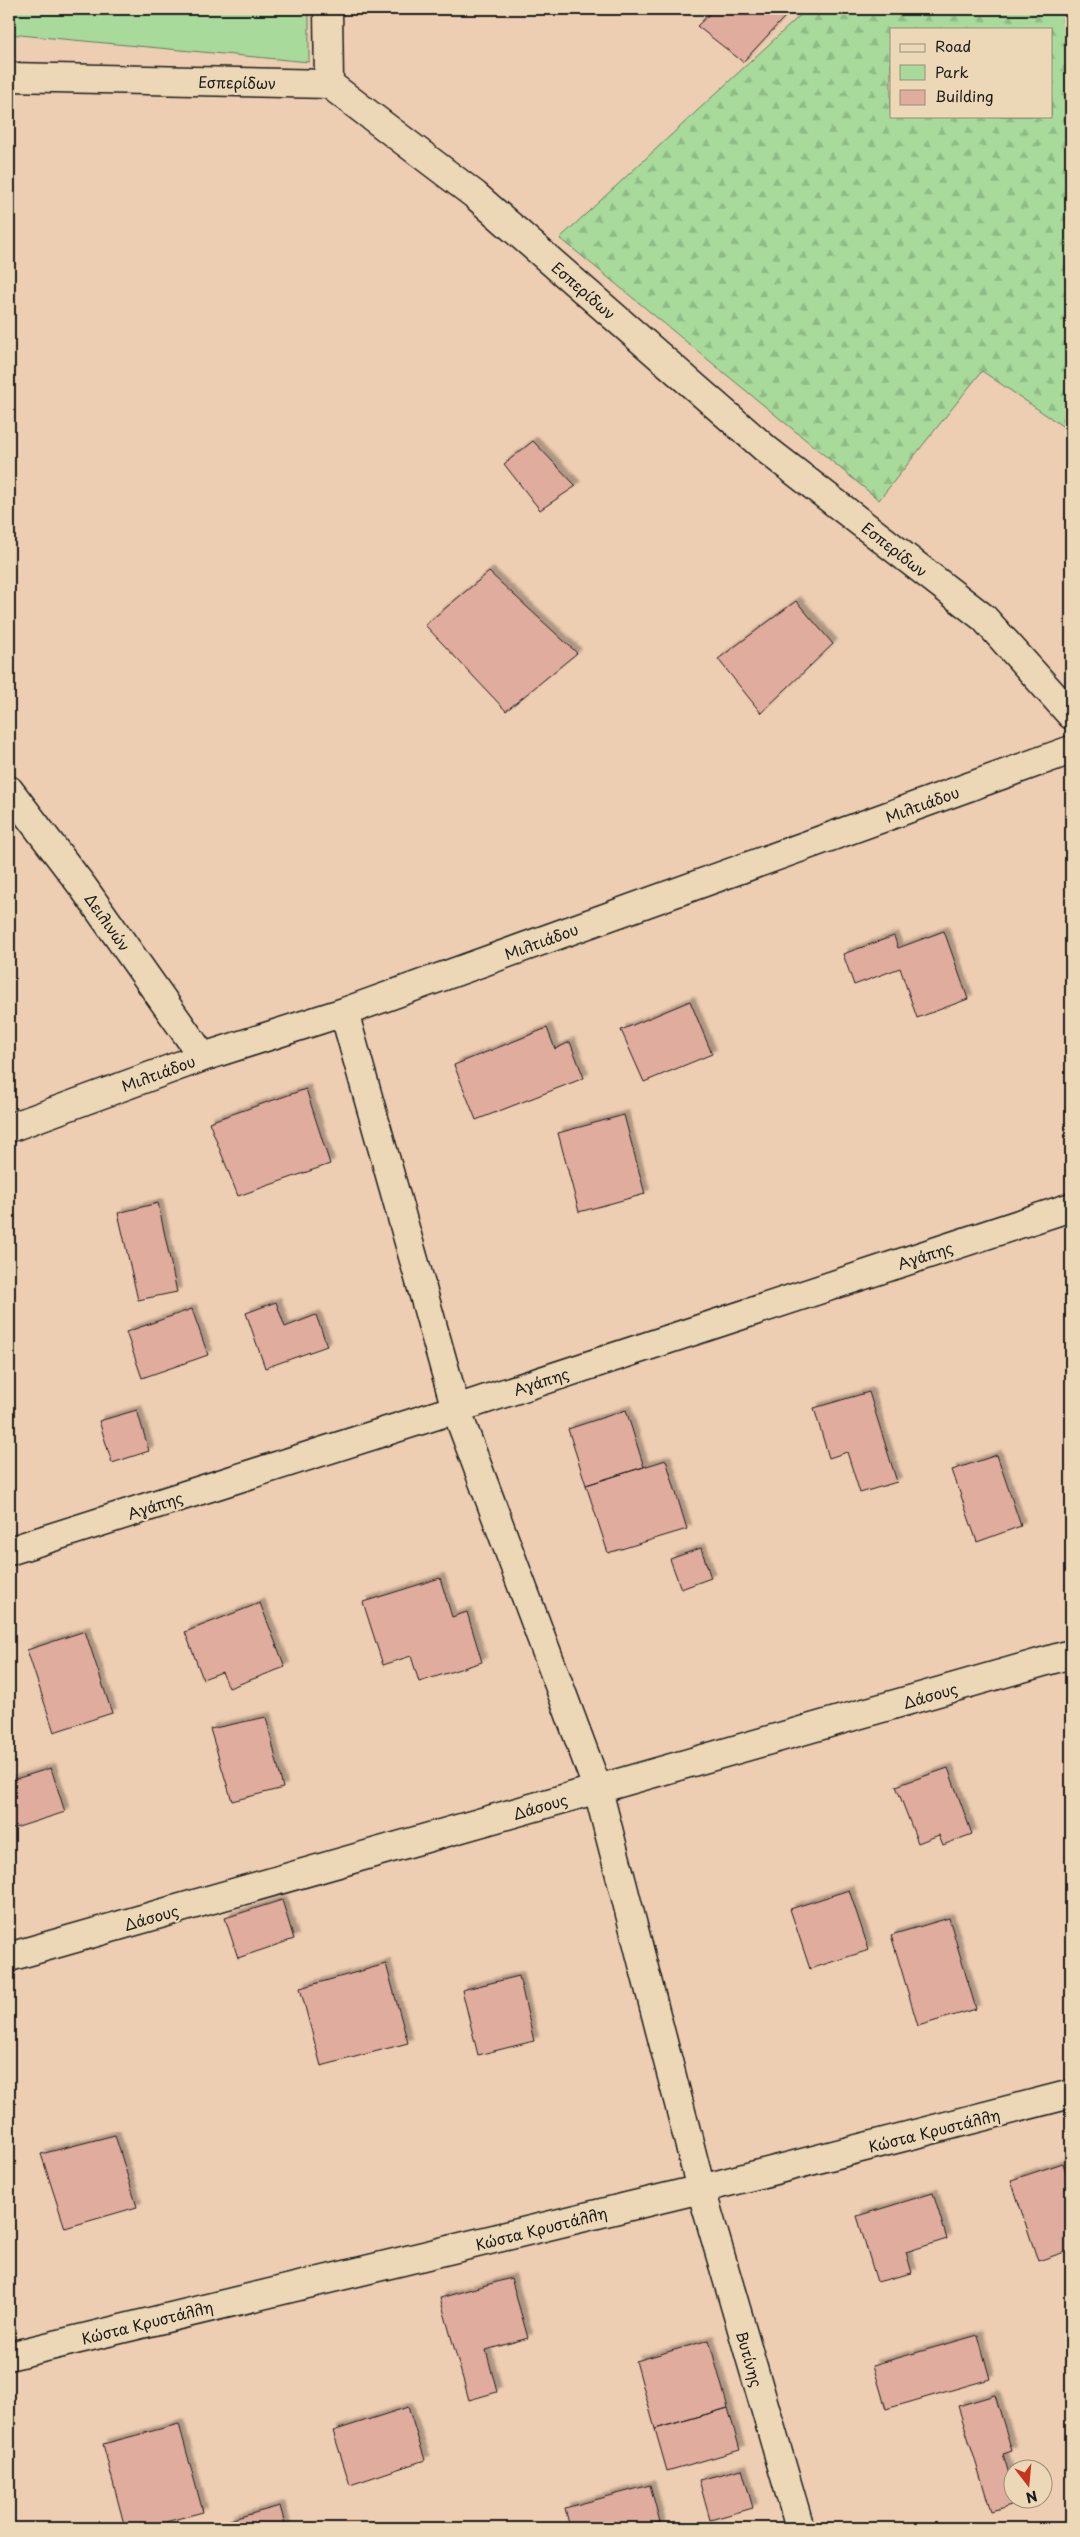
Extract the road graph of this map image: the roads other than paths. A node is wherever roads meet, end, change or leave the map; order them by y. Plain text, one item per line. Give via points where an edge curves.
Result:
1 (328, 9) edge
2 (9, 77) edge
3 (329, 84) junction
4 (1071, 715) edge
5 (1071, 750) edge
6 (9, 790) edge
7 (344, 1012) junction
8 (203, 1057) junction
9 (9, 1128) edge
10 (1071, 1207) edge
11 (456, 1408) junction
12 (9, 1551) edge
13 (1071, 1654) edge
14 (598, 1790) junction
15 (9, 1957) edge
16 (1071, 2094) edge
17 (701, 2189) junction
18 (9, 2356) edge
19 (800, 2528) edge

1 - 3 street
2 - 3 street, Εσπερίδων
3 - 4 street, Εσπερίδων via 475,194 767,450 984,618
5 - 7 street, Μιλτιάδου
6 - 8 street, Δειλινών via 83,887
7 - 8 street, Μιλτιάδου
7 - 11 street, Βυτίνης
8 - 9 street, Μιλτιάδου
10 - 11 street, Αγάπης
11 - 12 street, Αγάπης
11 - 14 street, Βυτίνης
13 - 14 street, Δάσους
14 - 15 street, Δάσους
14 - 17 street, Βυτίνης
16 - 17 street, Κώστα Κρυστάλλη
17 - 18 street, Κώστα Κρυστάλλη
17 - 19 street, Βυτίνης

